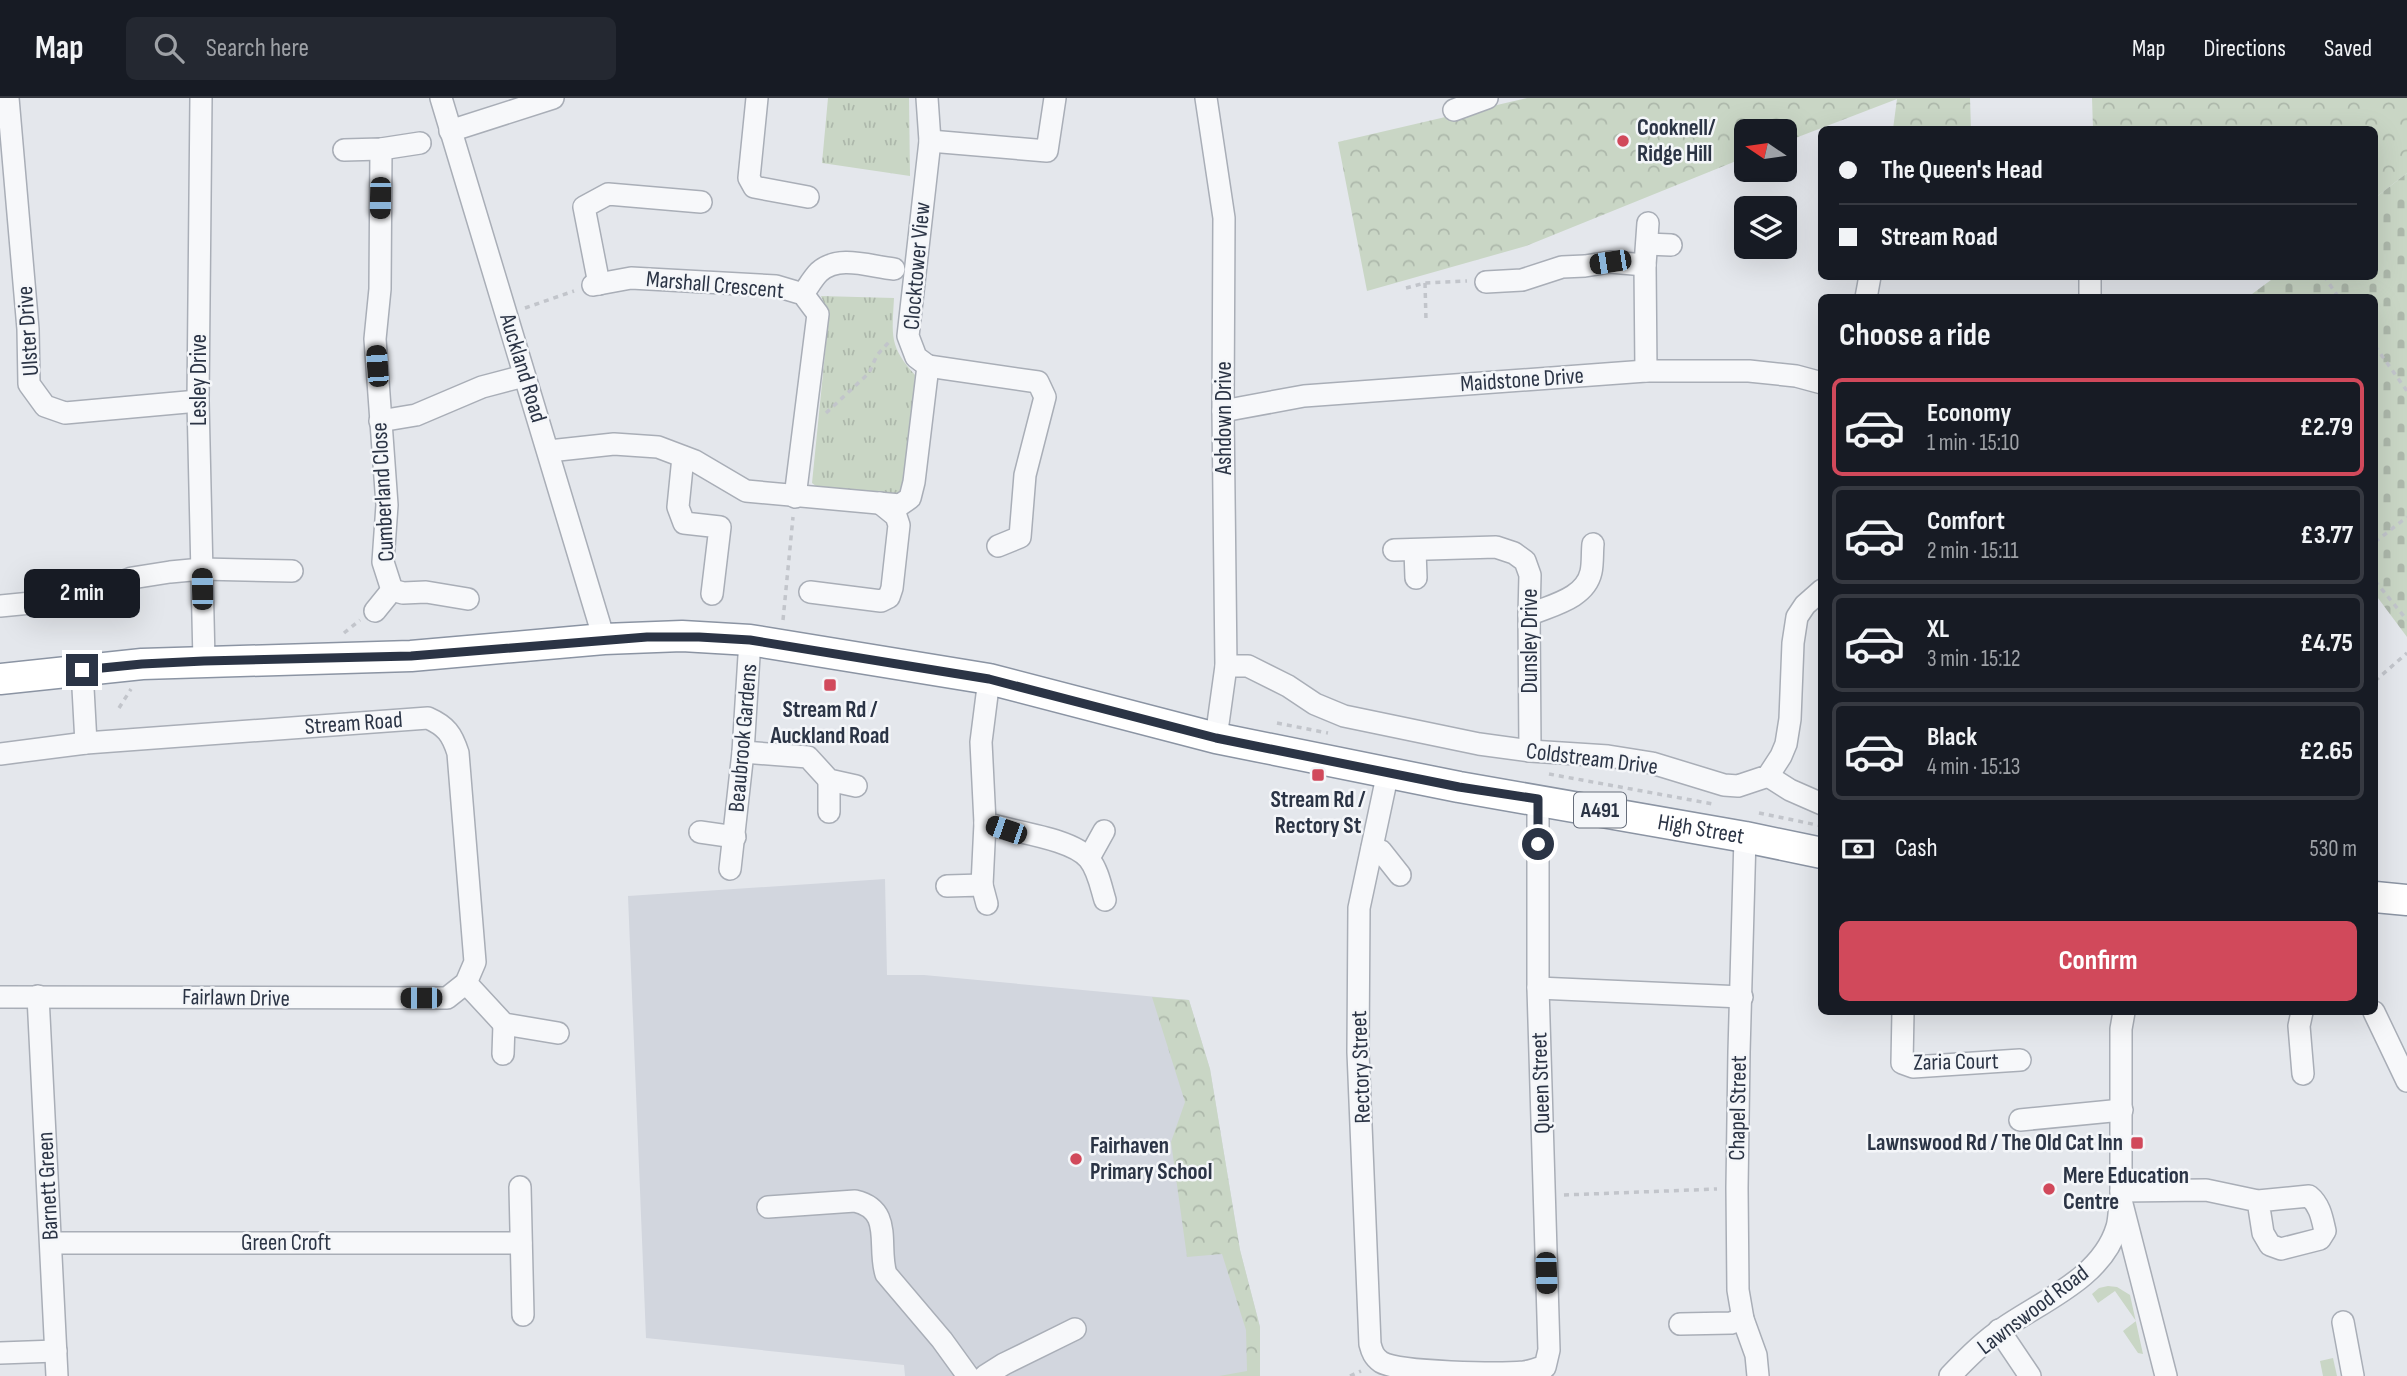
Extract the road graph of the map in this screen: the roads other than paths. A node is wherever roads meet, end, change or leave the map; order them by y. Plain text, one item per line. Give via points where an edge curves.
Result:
1 (8, 98) edge
2 (201, 98) edge
3 (441, 98) edge
4 (553, 98) edge
5 (757, 98) edge
6 (927, 98) edge
7 (1055, 98) edge
8 (1206, 98) edge
9 (1487, 98) edge
10 (1454, 110) dead end
11 (450, 131) junction
12 (930, 141) junction
13 (420, 143) dead end
14 (381, 149) junction
15 (344, 150) dead end
16 (808, 197) dead end
17 (701, 202) dead end
18 (1647, 244) junction
19 (1671, 245) dead end
20 (894, 269) dead end
21 (1486, 282) road end
22 (803, 294) junction
23 (928, 366) junction
24 (1646, 371) junction
25 (524, 376) junction
26 (1818, 382) edge
27 (198, 401) junction
28 (1223, 411) junction
29 (380, 421) junction
30 (549, 451) junction
31 (683, 457) junction
32 (795, 497) junction
33 (890, 504) junction
34 (1593, 544) dead end
35 (998, 546) dead end
36 (202, 569) junction
37 (292, 571) dead end
38 (1416, 578) dead end
39 (392, 590) junction
40 (810, 592) dead end
41 (712, 594) dead end
42 (1818, 594) edge
43 (468, 599) dead end
44 (0, 606) edge
45 (375, 611) dead end
46 (1529, 615) junction
47 (604, 639) junction
48 (750, 640) junction
49 (204, 661) junction
50 (1226, 666) junction
51 (82, 670) junction
52 (0, 679) edge
53 (989, 679) junction
54 (1216, 738) junction
55 (86, 743) junction
56 (1530, 751) junction
57 (743, 752) junction
58 (0, 754) edge
59 (1388, 772) junction
60 (1768, 776) junction
61 (829, 780) junction
62 (856, 786) dead end
63 (1539, 786) junction
64 (1818, 802) edge
65 (829, 812) dead end
66 (985, 823) junction
67 (1748, 824) junction
68 (1104, 831) dead end
69 (700, 832) dead end
70 (735, 836) junction
71 (1372, 848) junction
72 (1818, 851) edge
73 (1089, 858) junction
74 (730, 869) dead end
75 (1400, 875) dead end
76 (947, 886) dead end
77 (2378, 897) edge
78 (1105, 900) dead end
79 (2407, 900) edge
80 (466, 983) junction
81 (1538, 988) junction
82 (38, 996) junction
83 (0, 997) edge
84 (1742, 997) junction
85 (1903, 1015) edge
86 (2123, 1015) edge
87 (2301, 1015) edge
88 (2375, 1015) edge
89 (504, 1024) junction
90 (558, 1033) dead end
91 (503, 1054) dead end
92 (2020, 1060) dead end
93 (2303, 1074) dead end
94 (2407, 1081) edge
95 (2122, 1110) junction
96 (2020, 1121) dead end
97 (520, 1187) dead end
98 (2121, 1196) junction
99 (2258, 1201) dead end
100 (768, 1207) dead end
101 (51, 1243) junction
102 (522, 1243) junction
103 (523, 1315) dead end
104 (1743, 1319) junction
105 (2343, 1322) dead end
106 (1680, 1324) dead end
107 (1075, 1329) dead end
108 (2000, 1330) junction
109 (56, 1351) junction
110 (0, 1353) edge
111 (1454, 1374) edge
112 (57, 1376) edge
113 (968, 1376) edge
114 (985, 1376) edge
115 (1758, 1376) edge
116 (1950, 1376) edge
117 (2030, 1376) edge
118 (2166, 1376) edge
119 (2353, 1376) edge

1 - 27 street, Ulster Drive via 29,384 45,406 65,413
2 - 27 street, Lesley Drive
3 - 11 street, Auckland Road
4 - 11 street
5 - 16 street via 749,178 754,187
6 - 12 street, Clocktower View
7 - 12 street via 1047,151
8 - 28 street, Ashdown Drive via 1224,218
9 - 10 street
11 - 25 street, Auckland Road
12 - 23 street, Clocktower View via 908,336 916,357
13 - 14 street
14 - 15 street
14 - 29 street, Cumberland Close via 375,339
17 - 22 street, Marshall Crescent via 608,194 584,207 596,284 631,278 776,286
18 - 19 street
18 - 21 street via 1610,262
18 - 24 street
20 - 22 street via 833,263
22 - 32 street, Marshall Crescent via 818,314
23 - 33 street via 911,498
23 - 35 street via 1038,382 1045,397 1025,475 1020,537
24 - 26 street, Maidstone Drive via 1749,371
24 - 28 street, Maidstone Drive via 1304,396
25 - 29 street via 482,387 416,415
25 - 30 street, Auckland Road
27 - 36 street, Lesley Drive
28 - 50 street, Ashdown Drive
29 - 39 street, Cumberland Close via 387,506 383,562
30 - 31 street via 614,444 658,447
30 - 47 street, Auckland Road
31 - 32 street via 746,491
31 - 41 street via 678,507 684,523 720,527
32 - 33 street
33 - 40 street via 899,525 889,597 881,601
34 - 46 street via 1591,573 1576,595
36 - 37 street
36 - 44 street via 132,578 82,598
36 - 49 street, Lesley Drive
38 - 46 street, Dunsley Drive via 1404,550 1496,547 1525,561 1531,575
39 - 43 street, Cumberland Close
39 - 45 street
42 - 60 street via 1797,617 1786,744
46 - 56 street, Dunsley Drive
47 - 48 highway, A491 via 682,636
47 - 49 highway, A491 via 411,656
48 - 53 highway, A491
48 - 57 street, Beaubrook Gardens
49 - 51 highway, A491
50 - 54 street, Ashdown Drive
50 - 56 street, Coldstream Drive via 1248,666 1345,716
51 - 52 highway, A491
51 - 55 street
53 - 54 highway, A491
53 - 66 street via 981,742
54 - 59 highway, A491
55 - 58 street, Stream Road
55 - 80 street, Stream Road via 428,718 439,723 448,729 458,753 475,962
56 - 60 street, Coldstream Drive via 1608,756 1724,785 1738,786
57 - 61 street via 808,757
57 - 70 street, Beaubrook Gardens
59 - 63 highway, A491 via 1459,787
59 - 71 street, Rectory Street
60 - 64 street
61 - 62 street
61 - 65 street
63 - 67 highway, High Street / A491
63 - 81 street, Queen Street
66 - 73 street via 1051,839
66 - 76 street via 985,895
67 - 72 highway, High Street / A491
67 - 84 street, Chapel Street
68 - 73 street
69 - 70 street, Beaubrook Gardens
70 - 74 street, Beaubrook Gardens
71 - 75 street via 1381,851
71 - 111 street, Rectory Street via 1359,908 1358,1052 1370,1344 1373,1355 1394,1367
73 - 78 street
77 - 79 highway
80 - 82 street, Fairlawn Drive via 447,998
80 - 89 street
81 - 84 street
81 - 111 street, Queen Street via 1549,1350 1545,1367
82 - 83 street, Fairlawn Drive
82 - 101 street, Barnett Green
84 - 104 street, Chapel Street via 1737,1188 1738,1290
85 - 92 street, Zaria Court via 1902,1063 1913,1067
86 - 95 street
87 - 93 street
88 - 94 street
89 - 90 street
89 - 91 street
95 - 96 street
95 - 98 street
97 - 102 street
98 - 99 street via 2206,1190
98 - 108 street, Lawnswood Road via 2117,1227 2107,1249 2088,1271
98 - 118 street
100 - 113 street via 855,1201 873,1210 882,1227 886,1274
101 - 102 street, Green Croft
101 - 109 street, Barnett Green
102 - 103 street
104 - 106 street
104 - 115 street, Chapel Street
105 - 119 street
107 - 114 street
108 - 116 street, Lawnswood Road
108 - 117 street
109 - 110 street
109 - 112 street, Barnett Green

